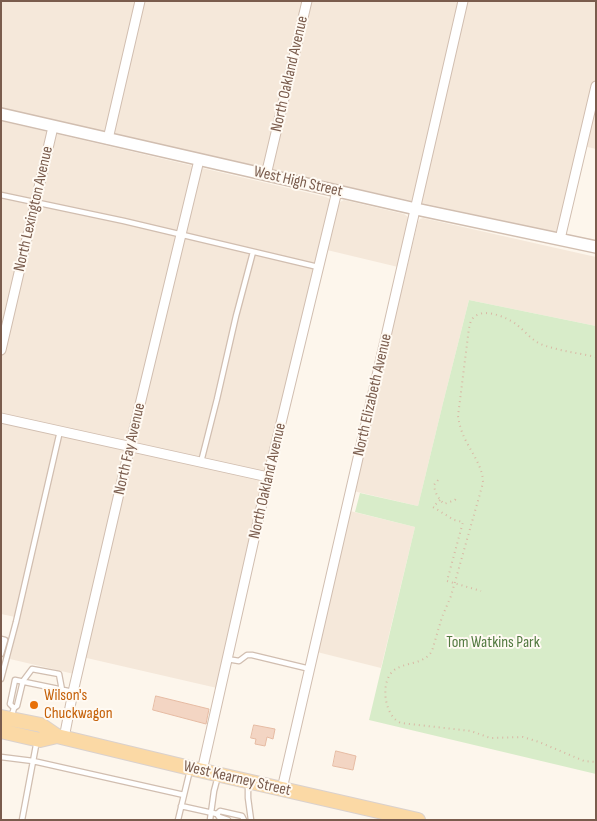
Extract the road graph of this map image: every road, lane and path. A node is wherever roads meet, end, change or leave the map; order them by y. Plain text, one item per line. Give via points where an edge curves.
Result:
1 (140, 1) edge
2 (307, 1) edge
3 (464, 1) edge
4 (596, 86) edge
5 (1, 114) edge
6 (53, 127) junction
7 (108, 139) junction
8 (198, 160) junction
9 (266, 175) junction
10 (336, 191) junction
11 (1, 195) edge
12 (36, 203) junction
13 (416, 209) junction
14 (181, 235) junction
15 (560, 240) junction
16 (596, 248) edge
17 (253, 252) junction
18 (318, 267) junction
19 (1, 350) edge
20 (596, 357) edge
21 (1, 418) edge
22 (60, 431) junction
23 (130, 446) junction
24 (200, 462) junction
25 (268, 477) junction
26 (438, 480) dead end
27 (458, 496) dead end
28 (440, 500) junction
29 (454, 583) junction
30 (481, 591) dead end
31 (3, 639) edge
32 (1, 654) edge
33 (227, 659) junction
34 (310, 669) junction
35 (1, 679) edge
36 (24, 682) junction
37 (62, 690) junction
38 (73, 692) junction
39 (9, 715) edge
40 (1, 731) edge
41 (61, 737) junction
42 (37, 739) junction
43 (1, 757) edge
44 (33, 761) junction
45 (596, 762) edge
46 (196, 770) junction
47 (218, 775) junction
48 (248, 781) junction
49 (282, 789) junction
50 (184, 795) junction
51 (181, 806) junction
52 (214, 813) junction
53 (387, 816) edge
54 (22, 820) edge
55 (178, 820) edge
56 (210, 820) edge
57 (228, 820) edge
58 (244, 820) edge
59 (251, 820) edge
60 (418, 820) edge

1 - 7 street
2 - 9 street, North Oakland Avenue
3 - 13 street, North Elizabeth Avenue
4 - 15 street
5 - 6 street, West High Street
6 - 7 street, West High Street
6 - 12 street, North Lexington Avenue
7 - 8 street, West High Street
8 - 9 street, West High Street
8 - 14 street, North Fay Avenue
9 - 10 street, West High Street
10 - 13 street, West High Street
10 - 18 street, North Oakland Avenue
11 - 12 lane
12 - 14 lane
12 - 19 street, North Lexington Avenue
13 - 15 street, West High Street
13 - 34 street, North Elizabeth Avenue
14 - 17 lane
14 - 23 street, North Fay Avenue
15 - 16 street, West High Street
17 - 18 lane
17 - 24 lane
18 - 25 street, North Oakland Avenue
20 - 29 path via 543,345 517,325 495,315 483,313 472,318 458,416 460,430 478,464 483,483
21 - 22 street
22 - 23 street
22 - 35 lane
23 - 24 street
23 - 38 street, North Fay Avenue
24 - 25 street
25 - 33 street, North Oakland Avenue
26 - 28 path via 434,485
27 - 28 path via 444,504
28 - 29 path via 433,507 463,522 447,580
29 - 30 path
29 - 45 path via 432,652 390,676 386,697 393,719 406,724 471,731 490,738 524,737 584,761
31 - 32 lane
33 - 34 lane via 239,661 252,655
33 - 46 street, North Oakland Avenue
34 - 49 street, North Elizabeth Avenue
36 - 37 lane
36 - 37 lane via 32,669 59,674
36 - 39 lane via 18,706
36 - 39 lane via 15,680
37 - 38 lane
38 - 41 street, North Fay Avenue
39 - 41 main road, West Kearney Street
40 - 42 main road, West Kearney Street
41 - 42 main road, West Kearney Street
41 - 46 main road, West Kearney Street
42 - 44 lane
43 - 44 lane
44 - 50 lane
44 - 54 lane
46 - 47 main road, West Kearney Street
46 - 50 lane
47 - 48 main road, West Kearney Street
47 - 52 lane
48 - 49 main road, West Kearney Street
48 - 59 lane
49 - 53 main road, West Kearney Street
50 - 51 lane
51 - 52 lane
51 - 55 lane
52 - 56 lane
52 - 57 lane
52 - 58 lane via 228,812 242,816
53 - 60 main road, West Kearney Street

